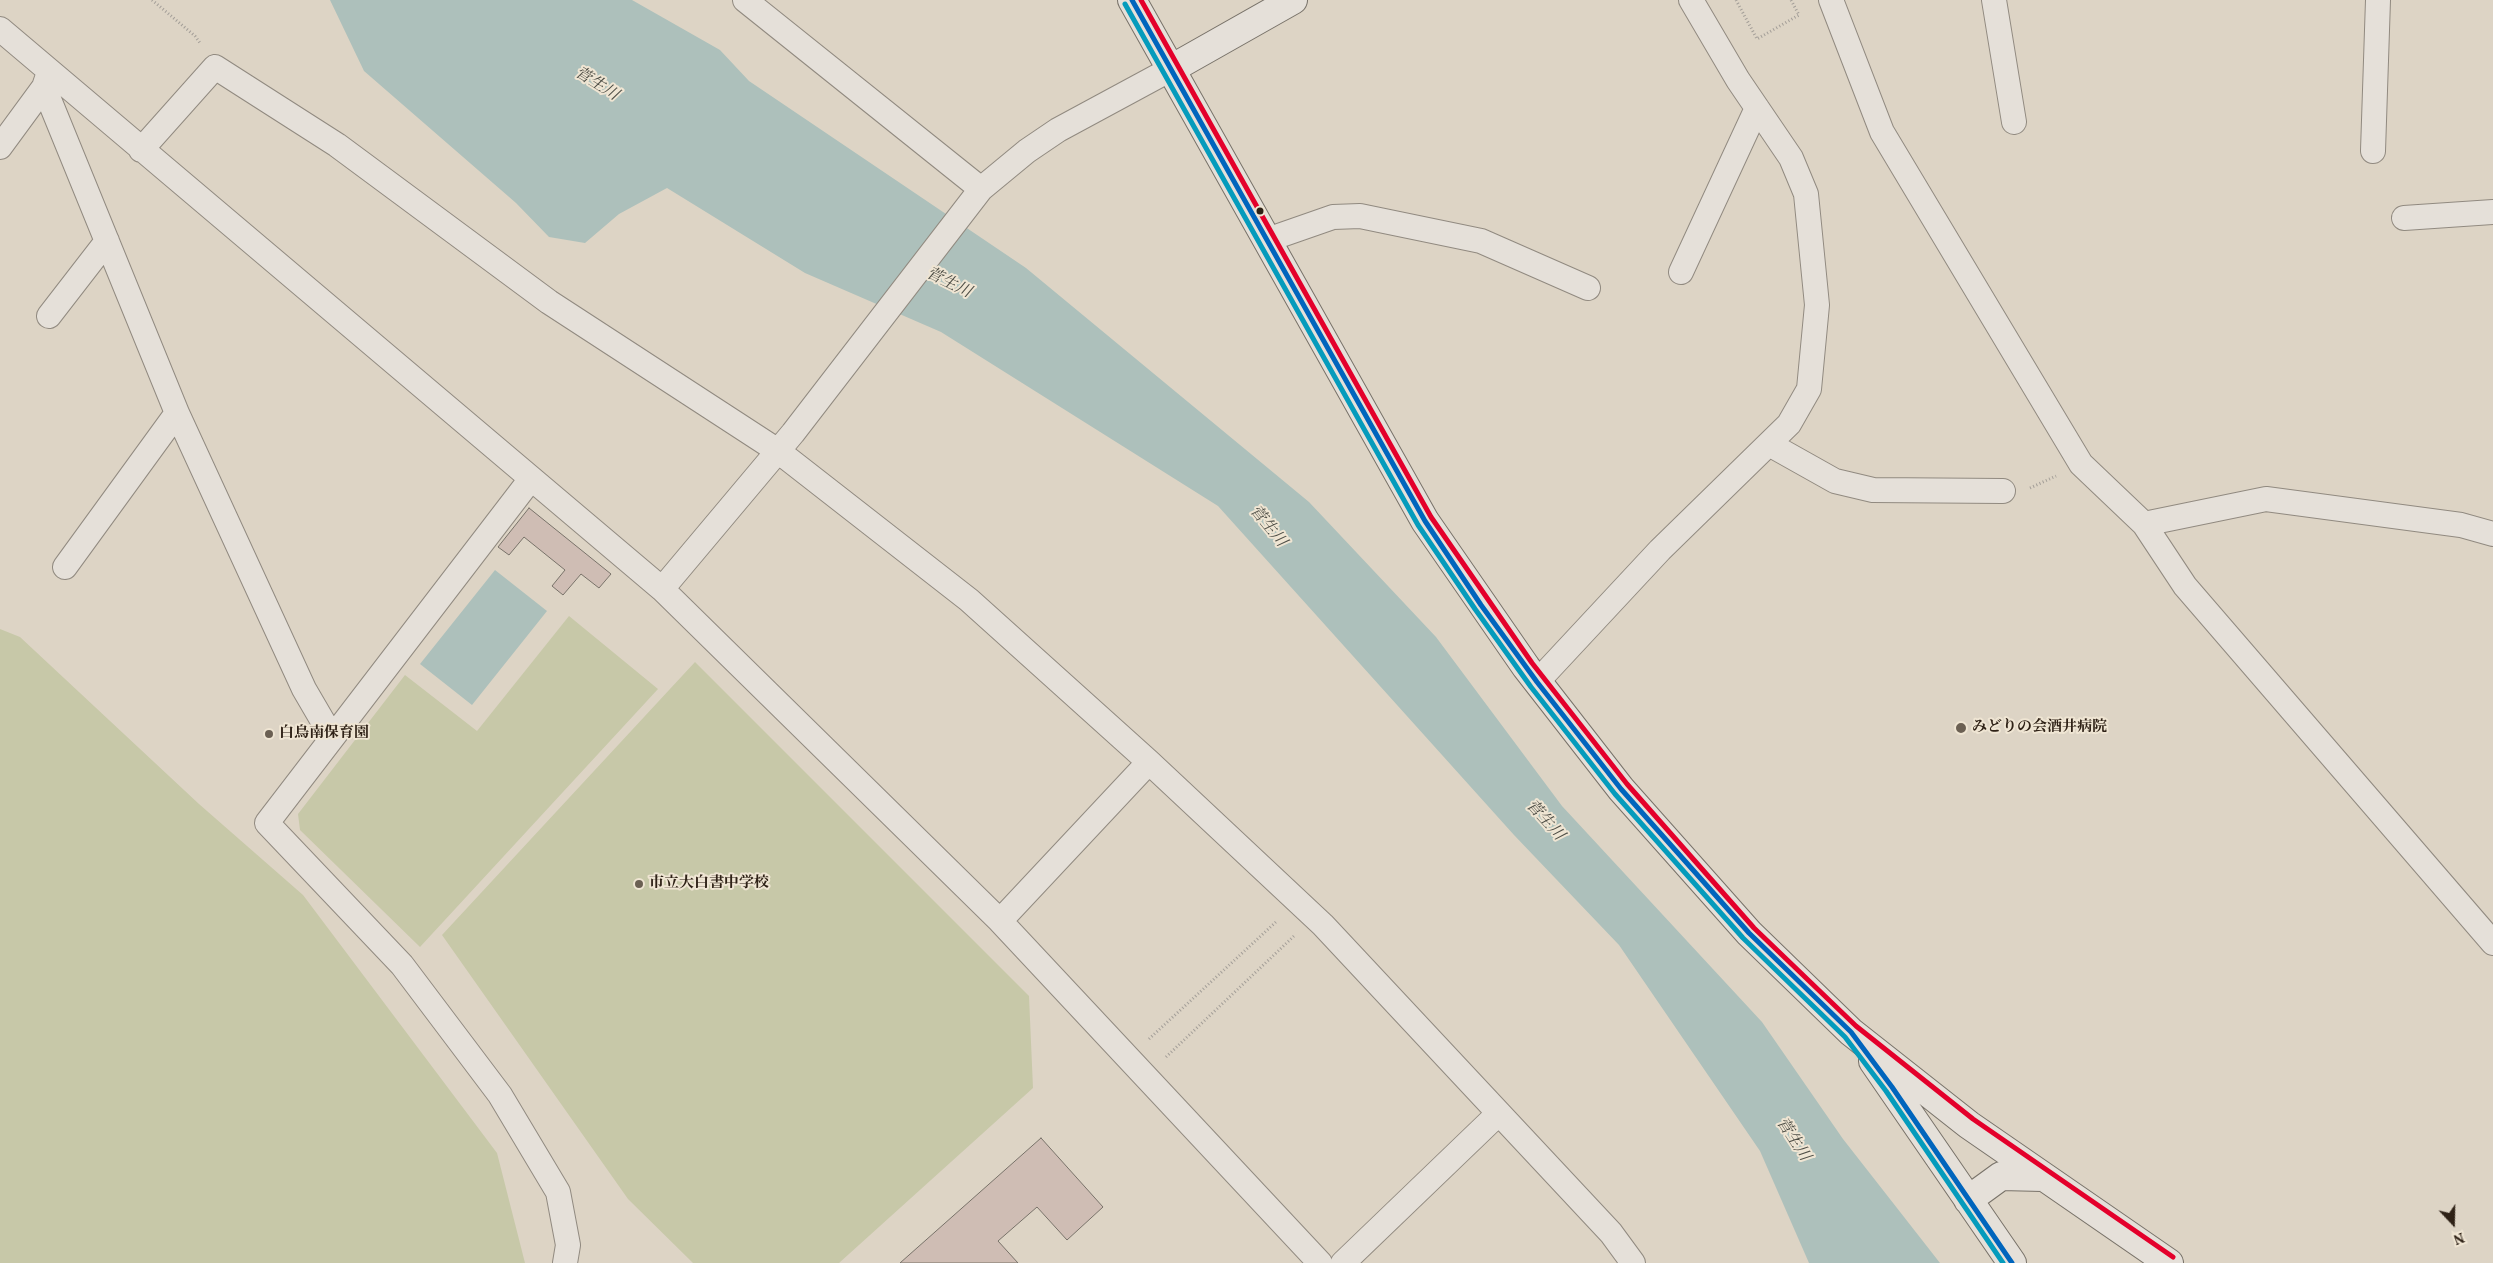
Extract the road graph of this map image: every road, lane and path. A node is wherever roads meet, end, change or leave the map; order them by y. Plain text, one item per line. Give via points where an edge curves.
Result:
1 (152, 0) edge
2 (745, 0) edge
3 (1132, 0) edge
4 (1293, 0) edge
5 (1690, 0) edge
6 (1736, 0) edge
7 (1791, 0) edge
8 (1831, 0) edge
9 (1994, 0) edge
10 (2378, 0) edge
11 (0, 29) edge
12 (216, 67) junction
13 (1171, 69) junction
14 (47, 79) junction
15 (1757, 108) junction
16 (2014, 122) dead end
17 (0, 147) edge
18 (141, 150) junction
19 (2373, 151) dead end
20 (975, 197) junction
21 (2493, 212) edge
22 (2404, 218) dead end
23 (1267, 240) junction
24 (107, 241) junction
25 (1681, 272) dead end
26 (1588, 288) dead end
27 (49, 316) dead end
28 (178, 413) junction
29 (786, 442) junction
30 (1769, 444) junction
31 (2081, 464) junction
32 (530, 480) junction
33 (2003, 490) joint
34 (2144, 524) junction
35 (2493, 534) edge
36 (65, 567) dead end
37 (662, 589) junction
38 (1537, 682) junction
39 (332, 737) junction
40 (1149, 762) junction
41 (1306, 909) junction
42 (1000, 921) junction
43 (2493, 943) edge
44 (1850, 1032) junction
45 (1128, 1058) junction
46 (1145, 1076) junction
47 (1498, 1114) junction
48 (2043, 1176) junction
49 (1968, 1200) junction
50 (565, 1263) edge
51 (1320, 1263) edge
52 (1343, 1263) edge
53 (1633, 1263) edge
54 (2012, 1263) edge
55 (2169, 1263) edge

1 - 12 path via 195,36
2 - 20 street
3 - 13 main road
4 - 13 main road
5 - 15 street
6 - 7 path via 1757,39 1799,15
8 - 31 street via 1882,132
9 - 16 street
10 - 19 street
11 - 14 street
12 - 18 street
12 - 29 street via 336,145 549,302
13 - 20 street via 1058,130 1026,151
13 - 23 main road
14 - 17 street
14 - 18 street
14 - 24 street
15 - 25 street
15 - 30 street via 1791,158 1806,194 1817,305 1808,390 1789,424
18 - 32 street
20 - 29 street
21 - 22 street
23 - 26 street via 1333,217 1360,216 1481,241
23 - 38 main road via 1425,521
24 - 27 street
24 - 28 street
28 - 36 street
28 - 39 street via 304,689
29 - 37 street
29 - 40 street
30 - 33 street via 1835,480 1873,490
30 - 38 street via 1660,550
31 - 33 path via 2030,488
31 - 34 street
32 - 37 street
32 - 39 street
34 - 35 street via 2266,499 2461,525
34 - 43 street via 2185,586
37 - 42 street
38 - 44 main road via 1621,789 1666,840 1750,933
39 - 50 street via 266,823 402,964 500,1095 558,1192 568,1245
40 - 41 street
40 - 42 street
41 - 45 path
41 - 46 path
41 - 47 street
42 - 45 street
44 - 48 main road via 1969,1125
44 - 49 main road via 1892,1087
45 - 46 street
46 - 51 street
47 - 52 street
47 - 53 street via 1612,1233
48 - 49 main road via 2001,1176
48 - 55 main road
49 - 54 main road

